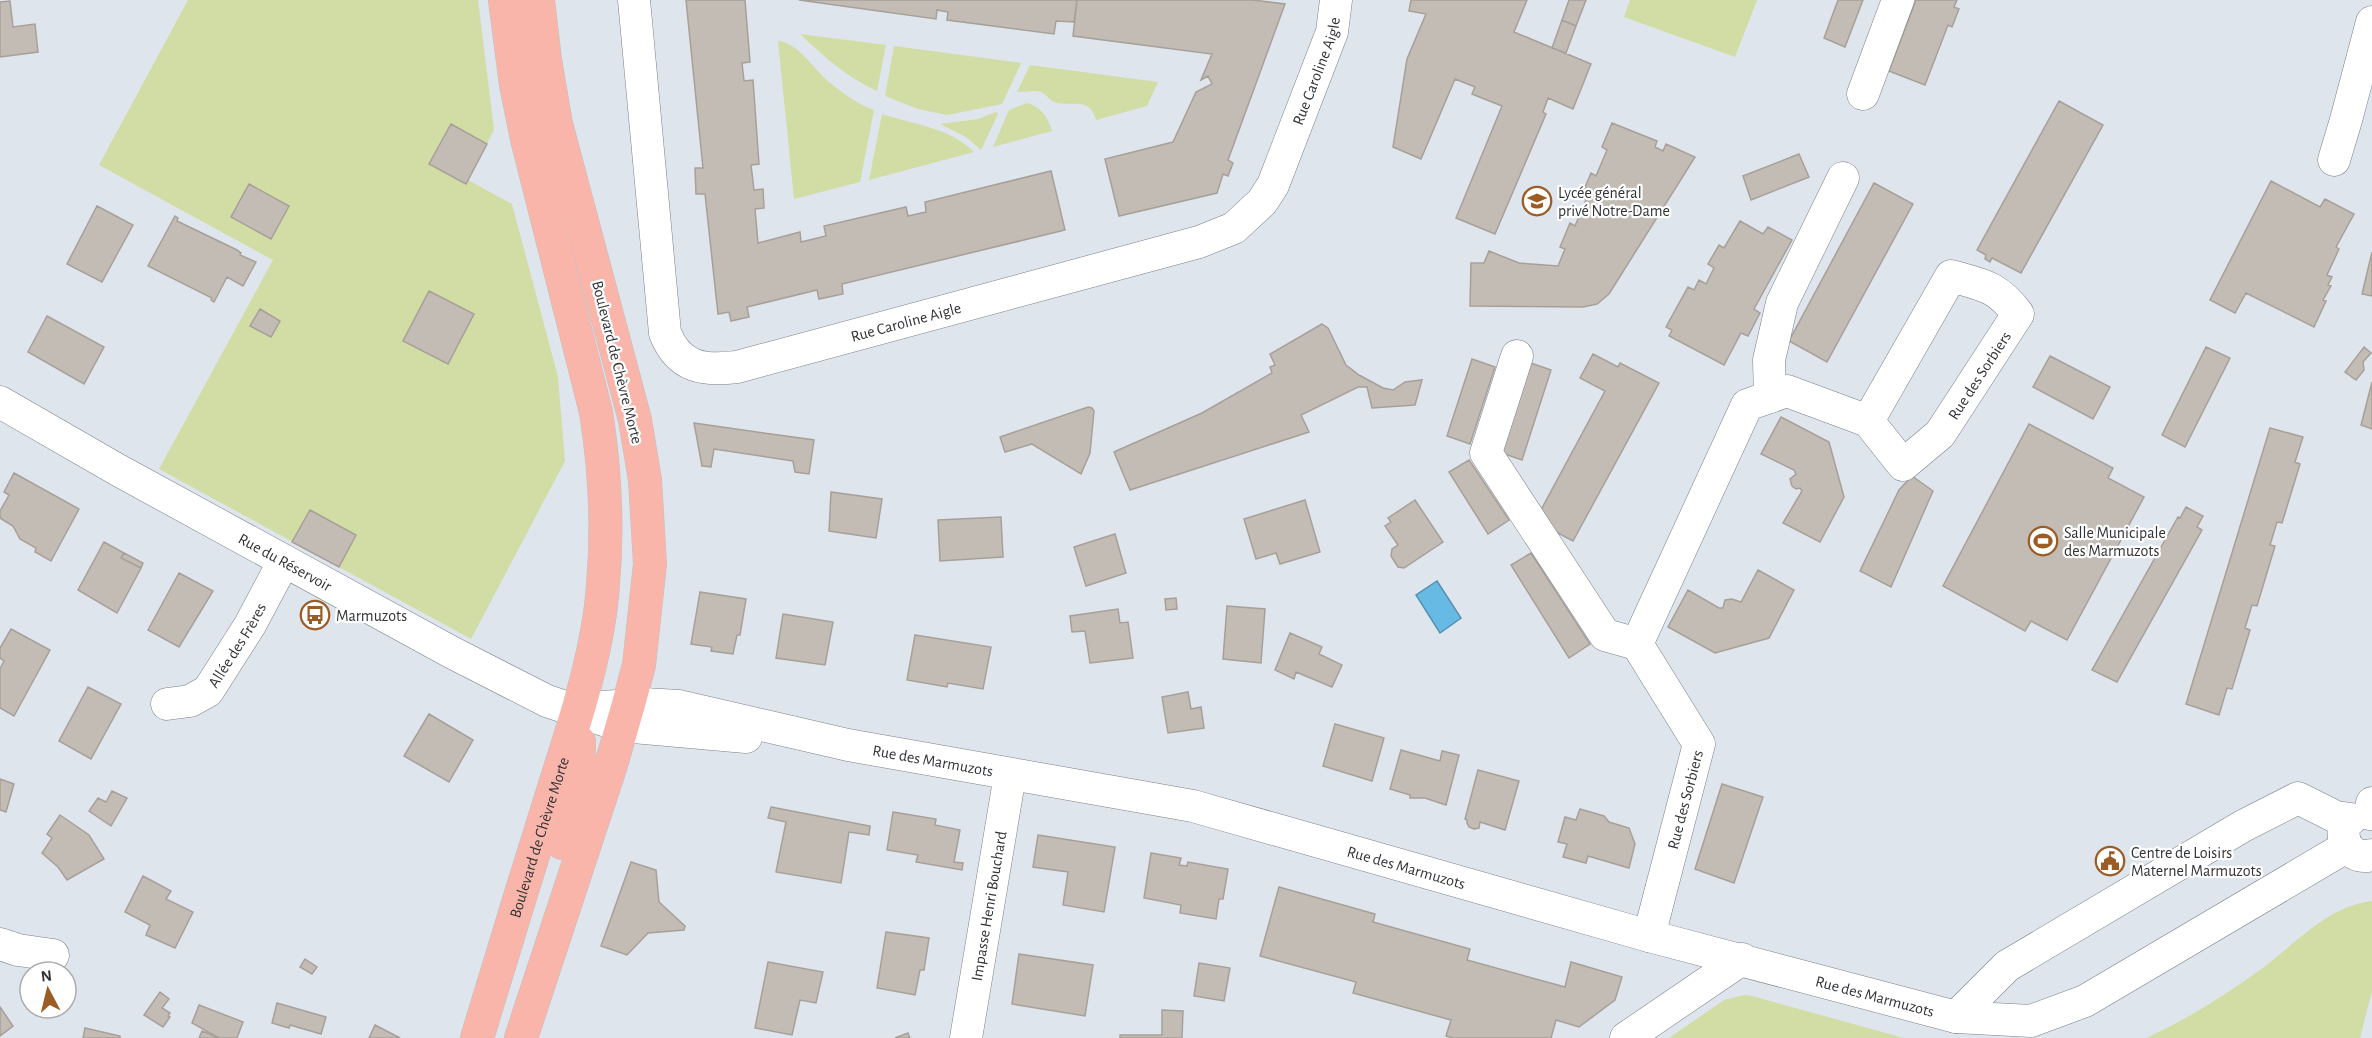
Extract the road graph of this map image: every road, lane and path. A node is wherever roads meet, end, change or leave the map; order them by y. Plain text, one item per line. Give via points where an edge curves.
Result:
1 (505, 0) edge
2 (538, 0) edge
3 (634, 0) edge
4 (1336, 0) edge
5 (1898, 0) edge
6 (2372, 22) edge
7 (1863, 94) dead end
8 (2334, 160) dead end
9 (1843, 178) dead end
10 (1517, 356) dead end
11 (1770, 397) junction
12 (0, 402) edge
13 (1868, 421) junction
14 (603, 457) junction
15 (284, 561) junction
16 (1637, 644) junction
17 (167, 704) dead end
18 (577, 710) junction
19 (623, 713) junction
20 (1010, 775) junction
21 (2364, 826) edge
22 (1649, 936) junction
23 (0, 944) edge
24 (53, 955) dead end
25 (1742, 959) junction
26 (534, 997) junction
27 (1956, 1017) junction
28 (477, 1038) edge
29 (521, 1038) edge
30 (966, 1038) edge
31 (1626, 1038) edge

1 - 14 main road, Boulevard de Chèvre Morte via 527,139 581,346
2 - 19 main road, Boulevard de Chèvre Morte via 556,124 633,414 645,480 650,564 647,598 639,665
3 - 4 street, Rue Caroline Aigle via 665,333 673,350 684,360 715,370 1199,242 1234,228 1262,202 1273,185 1332,32
5 - 7 street
6 - 8 street
9 - 11 street via 1782,303 1769,360
10 - 16 street via 1486,453 1605,635
11 - 13 street via 1787,391
11 - 16 street via 1748,405
12 - 15 street, Rue du Réservoir
13 - 13 street, Rue des Sorbiers via 1951,276 1986,286 2004,296 2018,314 1940,434 1903,465
14 - 18 main road, Boulevard de Chèvre Morte via 603,586
14 - 19 main road, Boulevard de Chèvre Morte via 626,570 619,647
15 - 17 street, Allée des Frères via 208,691 190,701
15 - 18 street, Rue du Réservoir via 516,687
16 - 22 street, Rue des Sorbiers via 1699,744
18 - 19 street, Rue des Marmuzots
18 - 26 main road via 578,791 533,936
18 - 28 main road, Boulevard de Chèvre Morte
19 - 20 street, Rue des Marmuzots via 848,745
19 - 26 main road, Boulevard de Chèvre Morte via 610,768
20 - 22 street, Rue des Marmuzots via 1193,806
20 - 30 street, Impasse Henri Bouchard
21 - 27 street, Rue des Marmuzots via 2085,1001 2031,1021
21 - 27 street, Rue des Marmuzots via 2298,798 2243,826 2007,966
22 - 25 street, Rue des Marmuzots
23 - 24 street
25 - 27 street, Rue des Marmuzots
25 - 31 street
26 - 29 main road, Boulevard de Chèvre Morte

